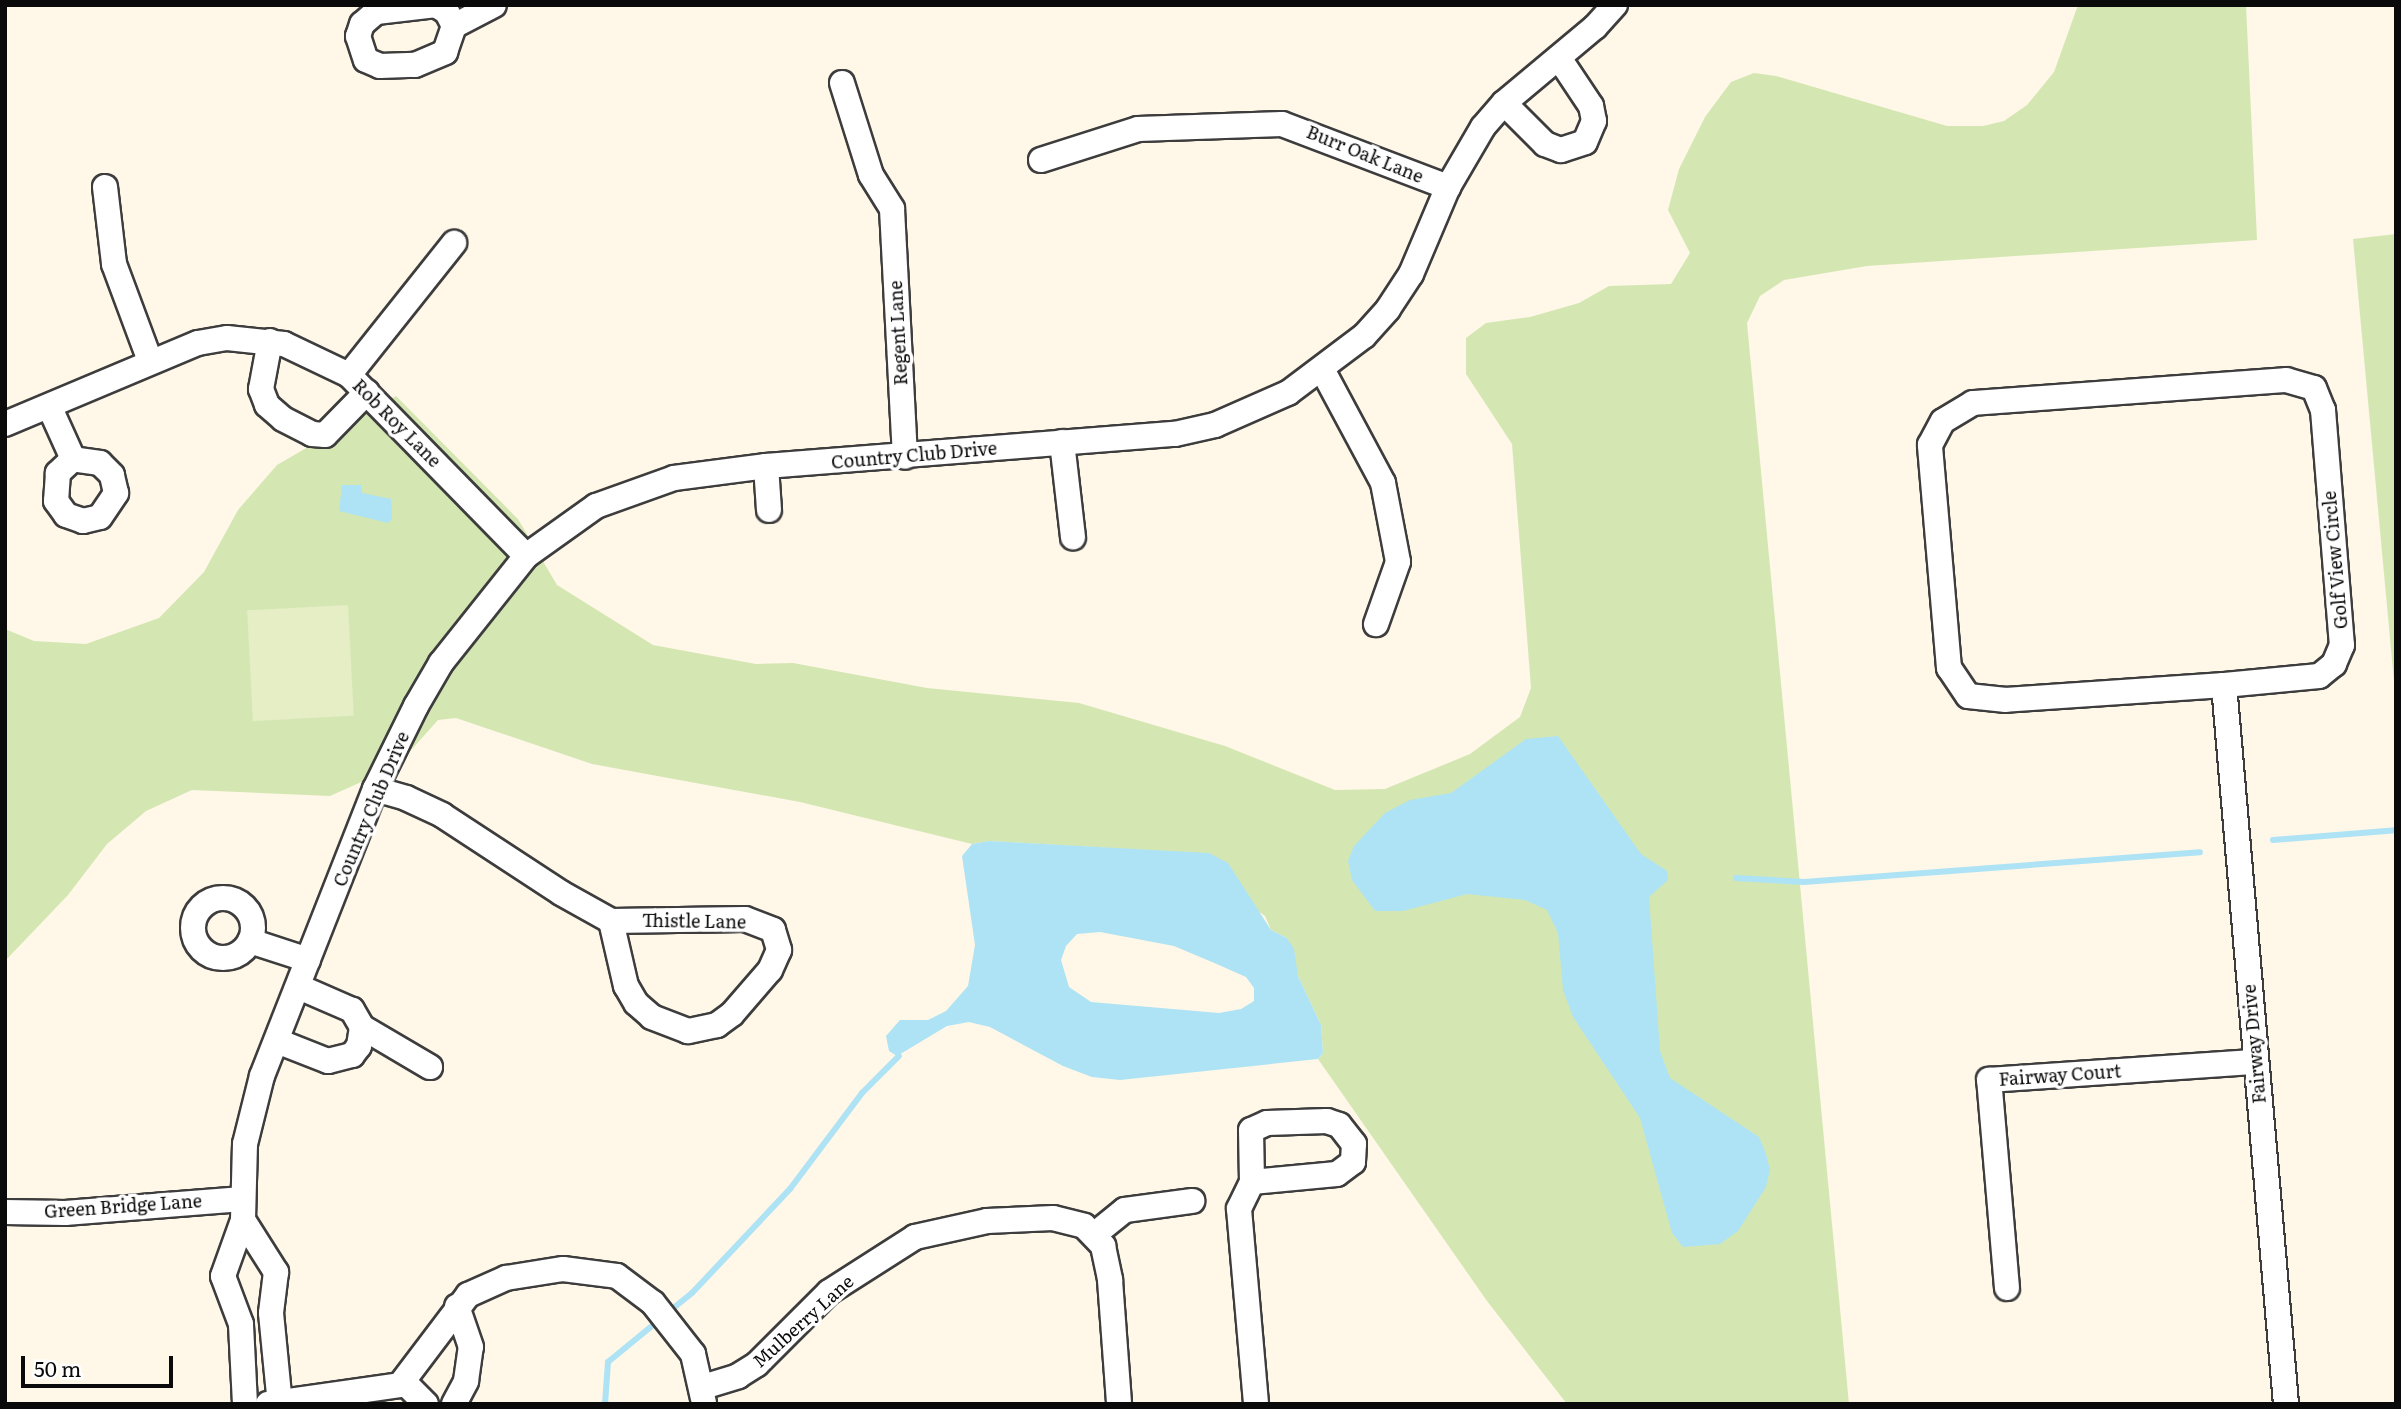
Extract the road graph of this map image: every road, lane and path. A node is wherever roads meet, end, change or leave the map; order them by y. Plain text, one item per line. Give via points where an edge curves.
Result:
1 (436, 5) edge
2 (494, 5) edge
3 (1615, 5) edge
4 (454, 26) junction
5 (1559, 58) junction
6 (842, 83) dead end
7 (1504, 103) junction
8 (1041, 160) dead end
9 (105, 187) dead end
10 (1448, 187) junction
11 (454, 243) dead end
12 (270, 341) junction
13 (150, 361) junction
14 (1323, 371) junction
15 (349, 374) junction
16 (367, 392) junction
17 (50, 408) junction
18 (5, 424) edge
19 (1062, 442) junction
20 (905, 457) junction
21 (73, 459) dead end
22 (766, 466) junction
23 (769, 510) dead end
24 (1073, 537) dead end
25 (526, 556) junction
26 (1376, 624) dead end
27 (2224, 685) junction
28 (375, 789) junction
29 (611, 920) junction
30 (250, 941) dead end
31 (308, 960) junction
32 (299, 987) junction
33 (362, 1027) junction
34 (277, 1041) junction
35 (2255, 1062) junction
36 (430, 1067) dead end
37 (1252, 1182) dead end
38 (1192, 1201) dead end
39 (242, 1210) junction
40 (5, 1212) edge
41 (1095, 1234) junction
42 (2007, 1288) dead end
43 (457, 1306) junction
44 (404, 1382) junction
45 (703, 1395) edge
46 (276, 1403) edge
47 (245, 1404) edge
48 (425, 1404) edge
49 (454, 1404) edge
50 (1119, 1404) edge
51 (1256, 1404) edge
52 (2286, 1404) edge

1 - 4 street via 447,12
1 - 4 street via 376,12 362,24 358,36 366,60 380,66 431,61 445,52
2 - 4 street
3 - 5 street, Country Club Drive
5 - 7 street, Country Club Drive
5 - 7 street via 1591,106 1594,121 1585,142 1561,150 1545,144
6 - 20 street, Regent Lane via 871,175 892,209
7 - 10 street, Country Club Drive via 1469,148
8 - 10 street, Burr Oak Lane via 1138,129 1255,124 1293,127
9 - 13 street via 114,264
10 - 14 street, Country Club Drive via 1411,274 1388,309
11 - 15 street
12 - 13 street, Rob Roy Lane via 227,338 198,343
12 - 15 street, Rob Roy Lane via 313,355
12 - 16 street via 261,389 267,405 283,419 312,434 325,435
13 - 17 street, Rob Roy Lane
14 - 19 street, Country Club Drive via 1276,400 1215,425 1175,434
14 - 26 street via 1383,483 1398,562
15 - 16 street, Rob Roy Lane
16 - 25 street, Rob Roy Lane
17 - 18 street, Rob Roy Lane
17 - 21 street
19 - 20 street, Country Club Drive
19 - 24 street
20 - 22 street, Country Club Drive
22 - 23 street
22 - 25 street, Country Club Drive via 674,478 630,491 596,506
25 - 28 street, Country Club Drive via 442,663
27 - 27 street, Golf View Circle via 2319,676 2334,664 2342,645 2323,410 2314,388 2286,380 1973,403 1943,421 1930,444 1949,668 1968,696 2006,701
27 - 35 street, Fairway Drive
28 - 29 street, Thistle Lane via 406,797 442,815
28 - 31 street, Country Club Drive
29 - 29 street, Thistle Lane via 746,919 773,930 779,950 770,970 732,1014 717,1025 688,1031 652,1017 636,1003 626,986
30 - 31 street
31 - 32 street, Country Club Drive
32 - 33 street via 352,1010
32 - 34 street, Country Club Drive
33 - 34 street via 359,1046 340,1060 316,1059
33 - 36 street
34 - 39 street, Country Club Drive via 251,1110
35 - 42 street, Fairway Court via 1989,1080
35 - 52 street, Fairway Drive
37 - 51 street via 1239,1209
38 - 41 street via 1125,1210
39 - 40 street, Green Bridge Lane
39 - 46 street via 276,1272 271,1321
39 - 47 street, Country Club Drive via 223,1276 241,1324
41 - 45 street, Mulberry Lane via 1070,1219 1053,1218 975,1223 915,1237 829,1292 757,1364
41 - 50 street via 1109,1270
43 - 44 street
43 - 45 street via 484,1285 563,1269 617,1276 674,1326 693,1354
43 - 49 street via 471,1347 466,1381
44 - 46 street
44 - 48 street

